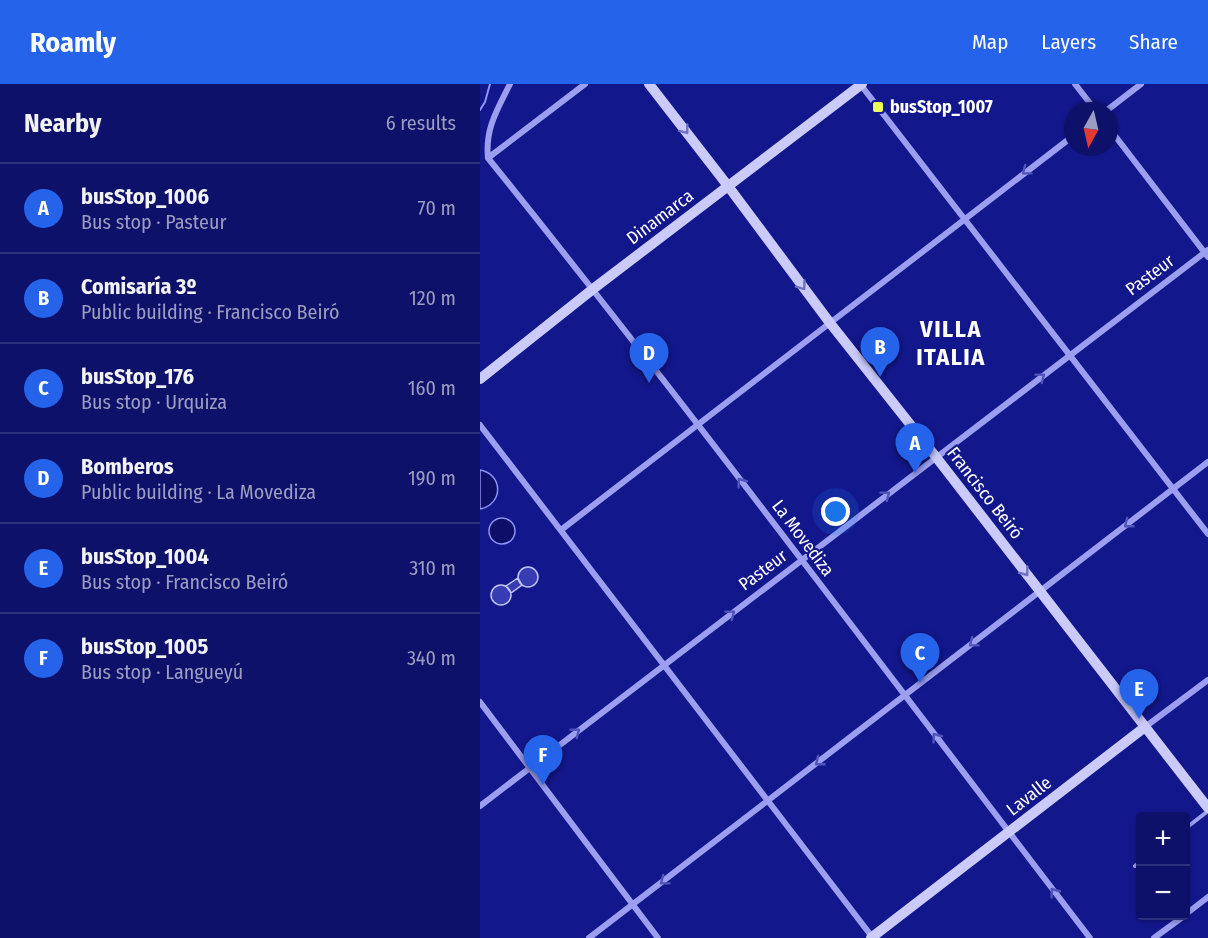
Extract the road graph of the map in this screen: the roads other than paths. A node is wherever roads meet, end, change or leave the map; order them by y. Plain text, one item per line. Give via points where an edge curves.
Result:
1 (510, 84) edge
2 (585, 84) edge
3 (649, 84) edge
4 (861, 84) edge
5 (1075, 84) edge
6 (1141, 84) edge
7 (1089, 102) edge
8 (1118, 102) edge
9 (1118, 139) edge
10 (1064, 143) edge
11 (488, 158) junction
12 (728, 186) junction
13 (964, 218) junction
14 (1207, 253) edge
15 (593, 289) junction
16 (830, 323) junction
17 (1069, 356) junction
18 (480, 379) edge
19 (698, 424) junction
20 (480, 425) edge
21 (936, 457) junction
22 (1208, 462) edge
23 (1175, 489) junction
24 (561, 530) junction
25 (1208, 534) edge
26 (801, 561) junction
27 (1040, 592) junction
28 (664, 665) junction
29 (1208, 680) edge
30 (904, 695) junction
31 (480, 702) edge
32 (1145, 727) junction
33 (530, 768) junction
34 (768, 801) junction
35 (480, 806) edge
36 (1208, 809) edge
37 (1190, 824) edge
38 (1009, 832) junction
39 (1208, 897) edge
40 (632, 905) junction
41 (1190, 910) edge
42 (1177, 920) edge
43 (589, 938) edge
44 (658, 938) edge
45 (872, 938) edge
46 (1090, 938) edge
47 (1154, 938) edge

1 - 11 street via 489,127
2 - 11 street
3 -> 12 street, Francisco Beiró
4 - 12 street, Dinamarca
4 - 13 street
5 - 7 street
6 - 8 street
9 - 14 street
10 -> 13 street
11 - 15 street, La Movediza
12 - 15 street, Dinamarca
12 -> 16 street, Francisco Beiró
13 - 16 street
13 - 17 street
14 - 17 street, Pasteur
15 - 18 street, Dinamarca
15 - 19 street, La Movediza
16 - 19 street
16 - 21 street, Francisco Beiró
21 -> 17 street, Pasteur
17 - 23 street
19 - 24 street
26 -> 19 street, La Movediza
20 - 24 street
26 -> 21 street, Pasteur
21 -> 27 street, Francisco Beiró
22 - 23 street
23 - 25 street
23 -> 27 street
24 - 28 street
28 -> 26 street, Pasteur
26 - 30 street, La Movediza
27 -> 30 street
27 - 32 street, Francisco Beiró
33 -> 28 street, Pasteur
28 - 34 street
29 - 32 street, Lavalle
30 -> 34 street
38 -> 30 street, La Movediza
31 - 33 street
32 - 36 street, Francisco Beiró
32 - 38 street, Lavalle
33 - 35 street, Pasteur
33 - 40 street
34 -> 40 street
34 - 45 street
36 - 37 lane
38 - 45 street, Lavalle
46 -> 38 street, La Movediza
39 - 41 street
40 - 43 street
40 - 44 street
42 - 47 street

